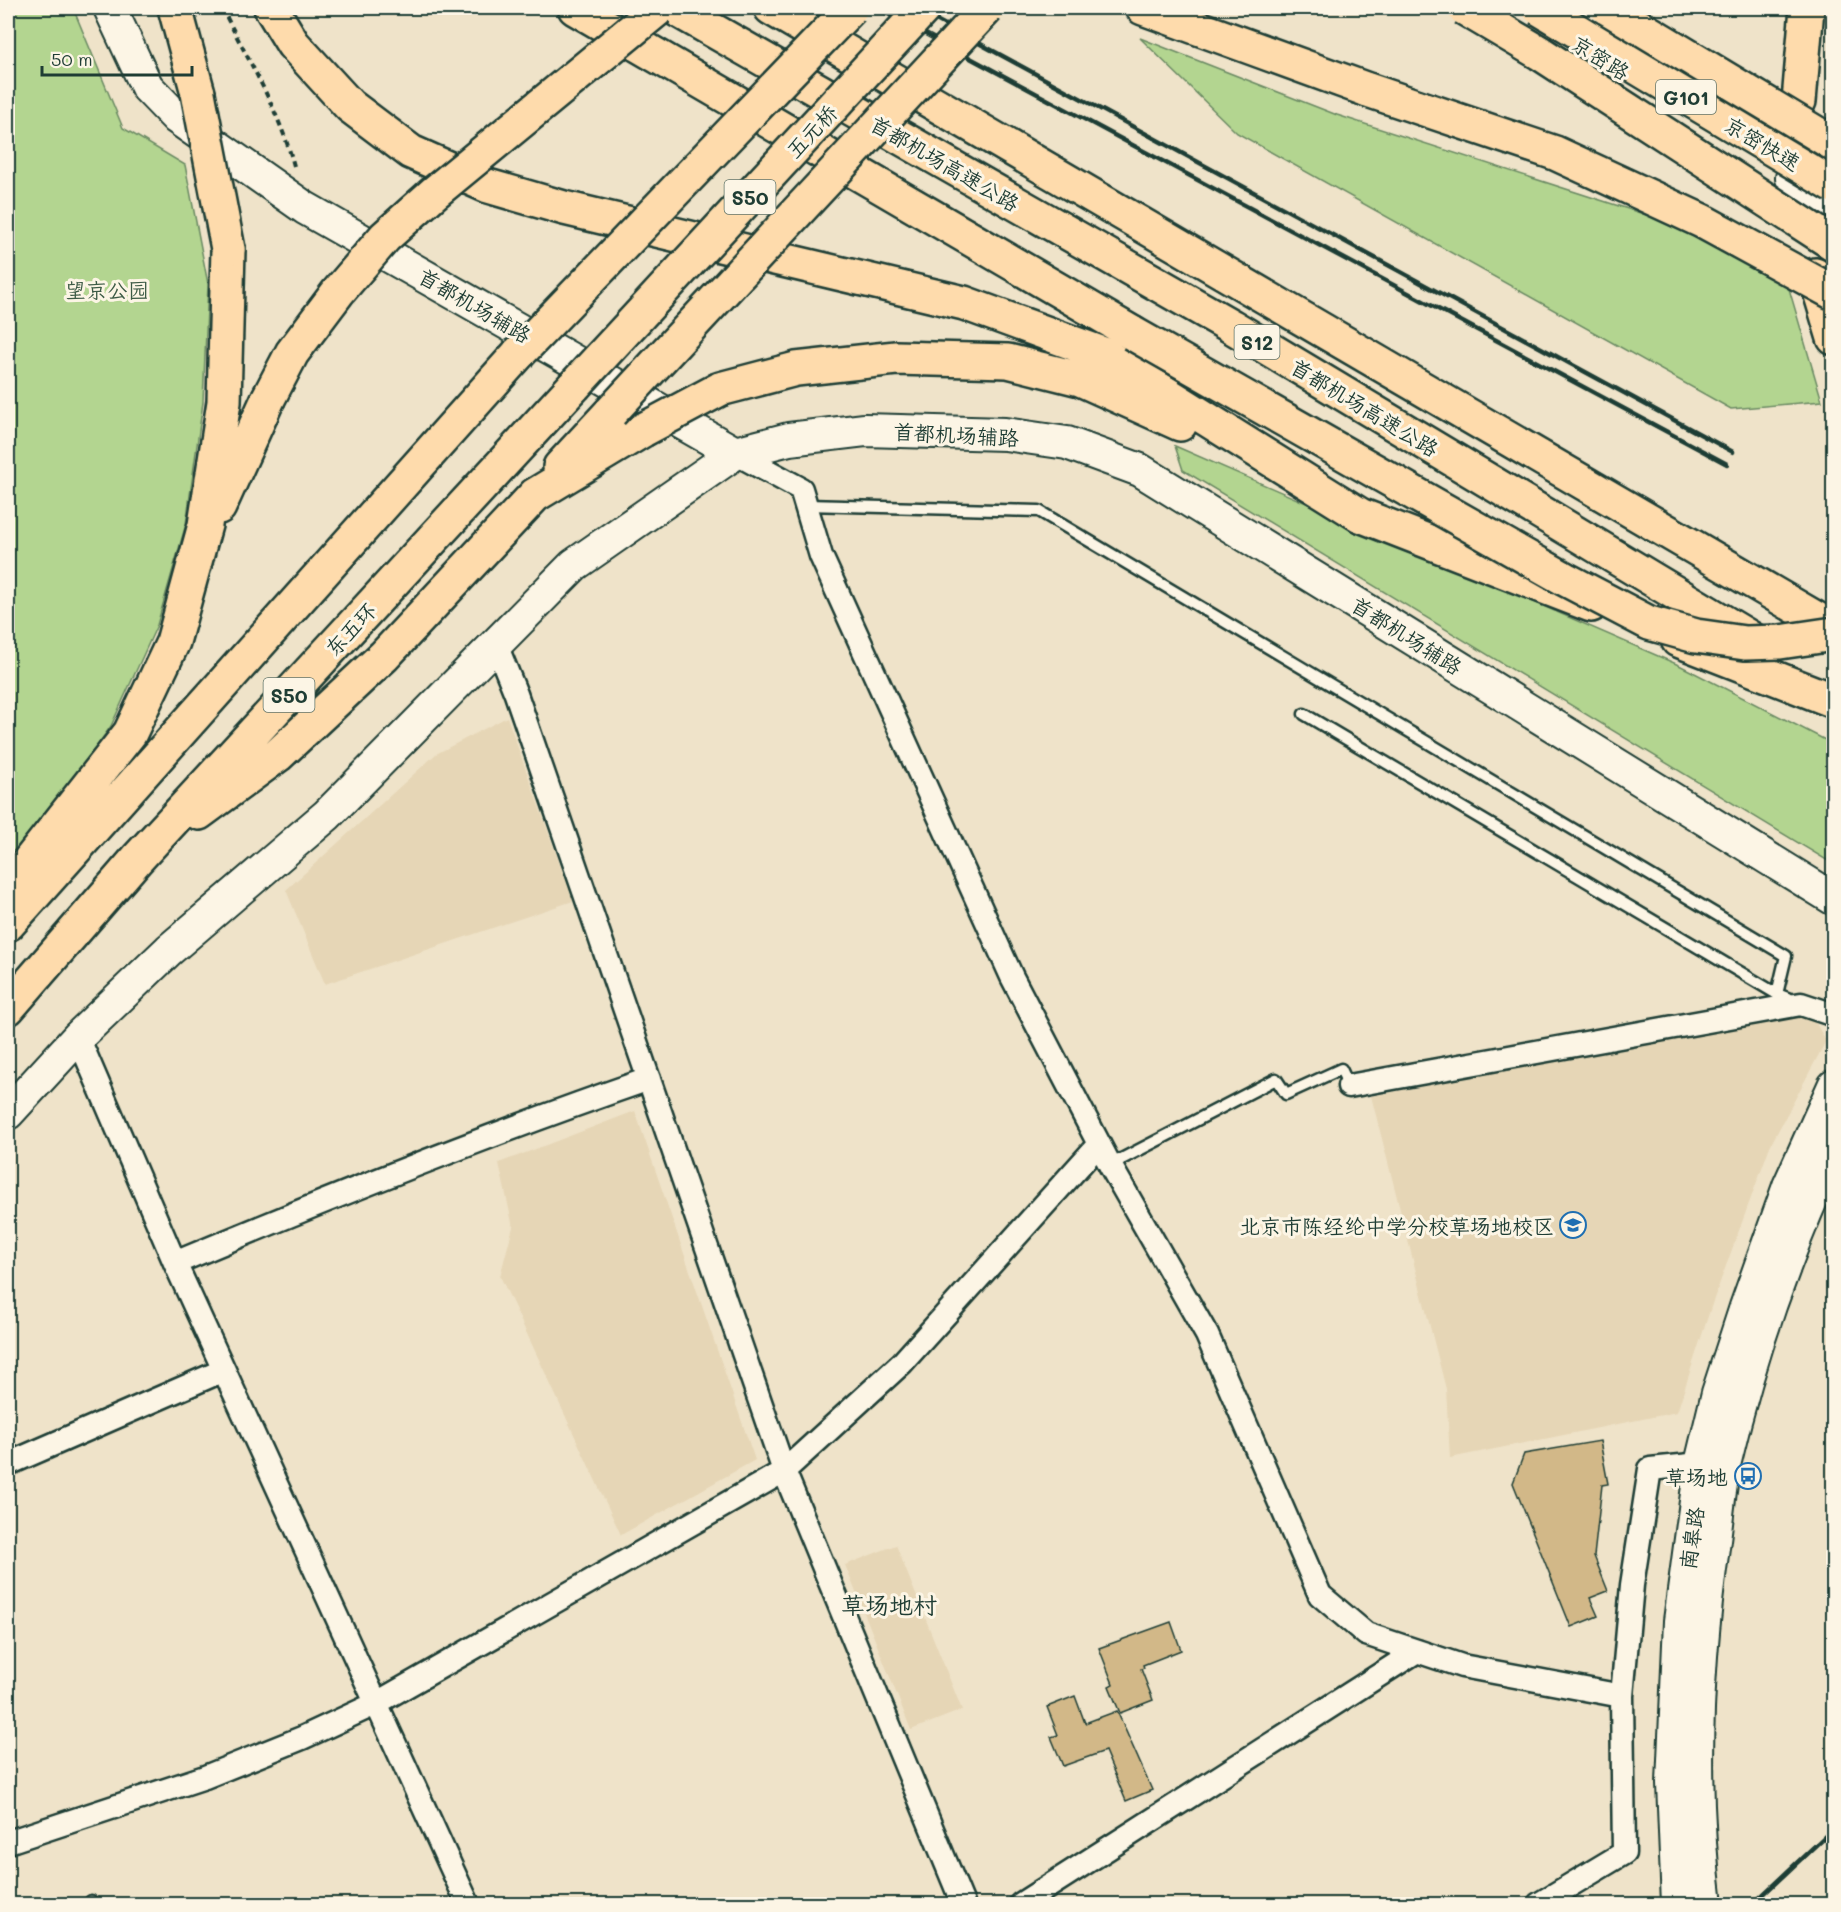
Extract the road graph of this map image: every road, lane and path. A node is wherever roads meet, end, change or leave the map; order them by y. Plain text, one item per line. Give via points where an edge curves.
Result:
1 (110, 8) edge
2 (175, 8) edge
3 (222, 8) edge
4 (271, 8) edge
5 (575, 8) edge
6 (659, 8) edge
7 (674, 8) edge
8 (771, 8) edge
9 (825, 8) edge
10 (851, 8) edge
11 (924, 8) edge
12 (1143, 8) edge
13 (1464, 8) edge
14 (1519, 8) edge
15 (1539, 8) edge
16 (1609, 8) edge
17 (1792, 8) edge
18 (1807, 8) edge
19 (985, 12) edge
20 (1798, 101) junction
21 (738, 127) junction
22 (1833, 144) edge
23 (1833, 186) edge
24 (1833, 204) edge
25 (305, 208) junction
26 (1833, 244) edge
27 (1824, 284) edge
28 (1833, 338) edge
29 (574, 386) joint
30 (735, 453) junction
31 (535, 495) junction
32 (806, 505) junction
33 (1360, 514) junction
34 (195, 560) junction
35 (1833, 628) edge
36 (1833, 634) edge
37 (495, 642) junction
38 (1833, 688) edge
39 (1833, 700) edge
40 (1304, 714) dead end
41 (137, 859) junction
42 (8, 888) edge
43 (1833, 899) edge
44 (8, 924) edge
45 (1777, 994) junction
46 (1801, 1004) junction
47 (8, 1008) edge
48 (1833, 1015) edge
49 (78, 1037) junction
50 (649, 1079) junction
51 (1349, 1086) joint
52 (1833, 1086) edge
53 (8, 1113) edge
54 (1099, 1144) junction
55 (1833, 1149) edge
56 (1110, 1166) junction
57 (176, 1263) junction
58 (224, 1370) junction
59 (1730, 1445) junction
60 (8, 1464) edge
61 (1701, 1464) junction
62 (784, 1471) junction
63 (1417, 1651) junction
64 (1622, 1696) junction
65 (375, 1704) junction
66 (8, 1842) edge
67 (468, 1905) edge
68 (963, 1905) edge
69 (1021, 1905) edge
70 (1539, 1905) edge
71 (1678, 1905) edge
72 (1706, 1905) edge

1 - 25 street, 首都机场辅路 via 147,87 177,118
2 - 34 highway, bridge via 198,93 228,249 224,402 205,525
3 - 25 path via 290,148
4 - 33 highway via 293,44 351,106 411,152 489,186 564,208 964,303 1028,324 1103,354
5 - 36 highway, bridge via 1132,333 1649,623 1696,636 1745,643
6 - 34 highway, bridge via 434,193 385,237 338,292 292,353 267,399
7 - 38 highway, 首都机场高速公路 / S12 via 1231,326
8 - 35 highway, S12
9 - 21 highway, bridge
10 - 21 highway, S50, bridge
11 - 29 highway, 五元桥 / S50, bridge
12 - 27 highway, bridge via 1556,153 1702,221
13 - 26 highway, bridge via 1540,53
14 - 24 street, 京密路 / G101
15 - 23 highway, 京密快速 / G101, bridge
16 - 22 highway, 京密快速 / G101, bridge
17 - 20 highway
18 - 20 highway
19 - 31 highway, bridge
20 - 27 highway, bridge via 1801,189
21 - 44 highway, S50, bridge via 519,353
25 - 30 street, 首都机场辅路
27 - 28 highway
29 - 41 highway, 东五环 / S50
30 - 32 street via 801,489
30 - 37 street via 574,565
30 - 43 street, 首都机场辅路 via 789,439 865,430 1005,434 1067,443 1140,470
31 - 33 highway, bridge via 642,430 720,389 796,369 896,358 1008,361 1080,379 1152,409
31 - 41 highway via 384,656 279,755
32 - 45 lane via 1039,511 1786,956
32 - 54 street via 831,578 992,934
33 - 39 highway
34 - 42 highway via 173,642 130,733
37 - 49 street via 327,815 169,950
37 - 50 street
40 - 45 lane
41 - 47 highway, 东五环 / S50
45 - 46 lane
46 - 48 street
46 - 51 street
49 - 53 street
49 - 57 street
50 - 57 street via 372,1181
50 - 62 street
51 - 56 lane via 1341,1069 1286,1094 1276,1079
52 - 61 street, 南皋路 via 1790,1186 1746,1307 1718,1393
54 - 56 street
54 - 62 street via 902,1363
55 - 59 street, 南皋路 via 1807,1205 1760,1333
56 - 63 street via 1207,1335 1320,1595 1366,1634
57 - 58 street
58 - 60 street
58 - 65 street
59 - 61 street
59 - 72 street, 南皋路 via 1706,1598 1699,1685 1696,1768
61 - 64 street via 1650,1469 1634,1574
61 - 71 street, 南皋路 via 1680,1621 1673,1783
62 - 65 street
62 - 68 street
63 - 64 street via 1462,1666
63 - 69 street
64 - 70 street via 1624,1853
65 - 66 street via 215,1773
65 - 67 street

